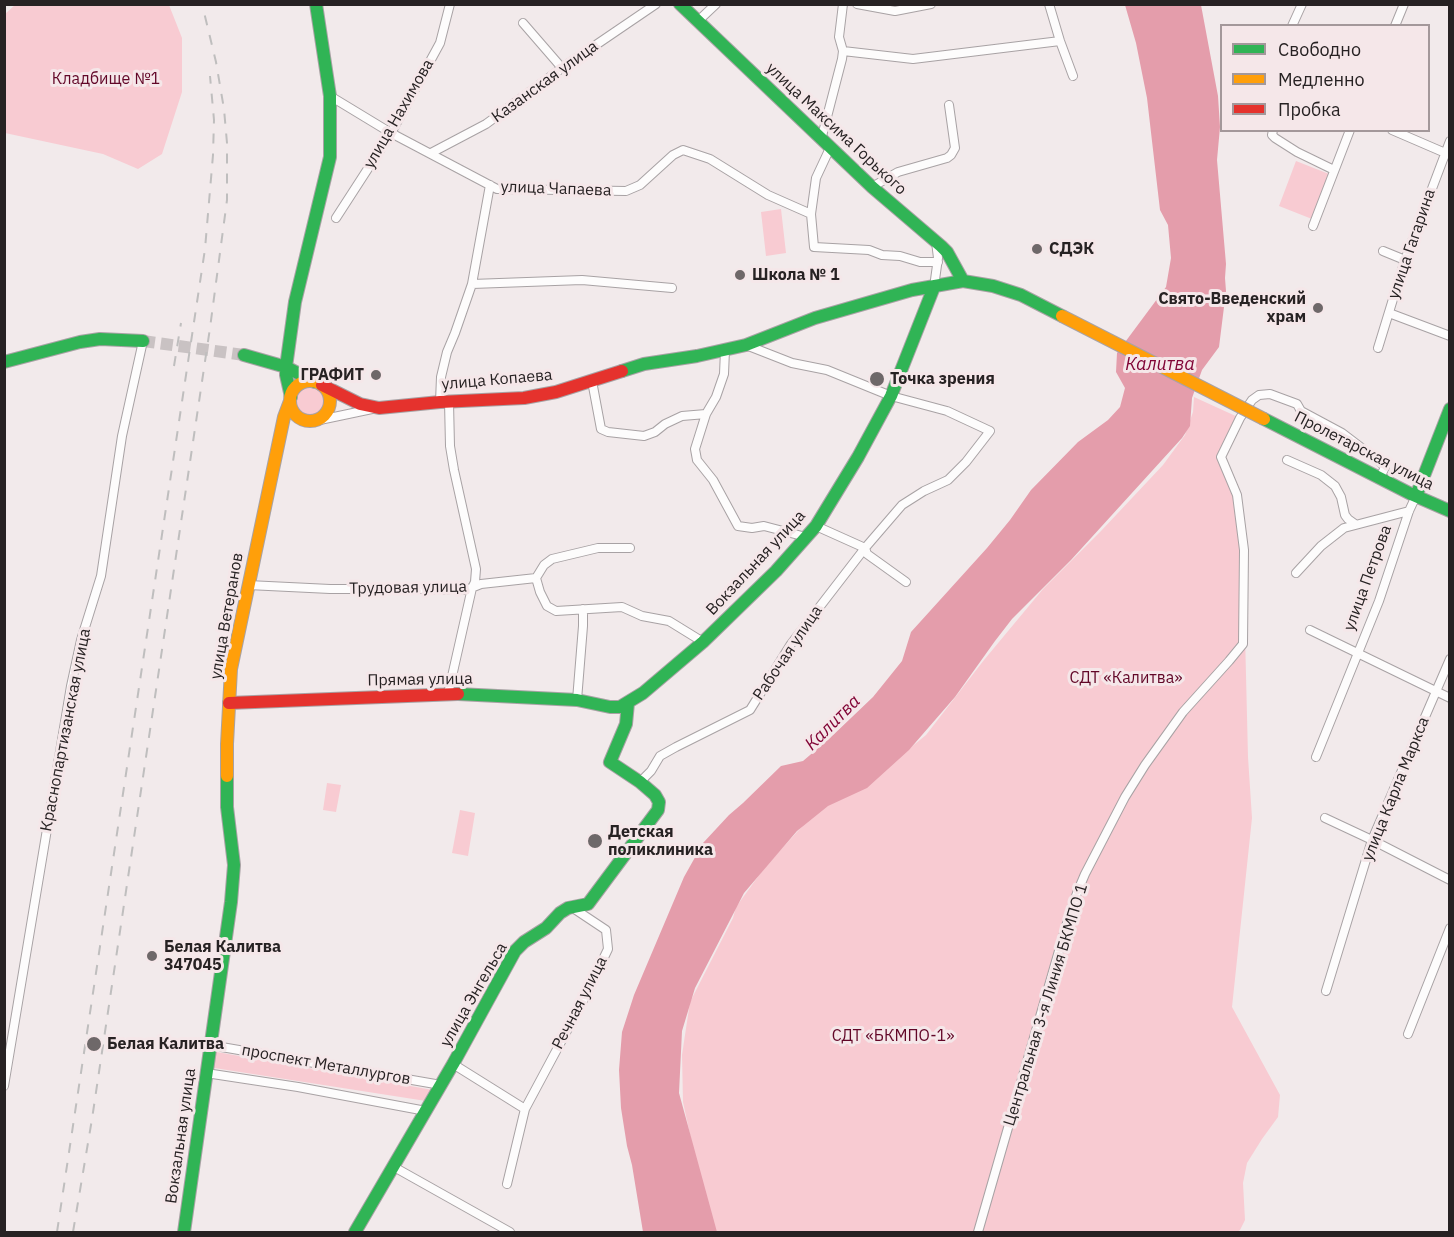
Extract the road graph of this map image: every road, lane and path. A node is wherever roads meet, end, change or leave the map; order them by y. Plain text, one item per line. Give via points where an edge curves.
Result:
1 (316, 4) edge
2 (450, 4) edge
3 (656, 4) edge
4 (680, 4) edge
5 (716, 4) edge
6 (843, 4) edge
7 (857, 4) edge
8 (931, 4) edge
9 (1049, 4) edge
10 (1302, 4) edge
11 (1404, 4) edge
12 (698, 21) junction
13 (523, 23) dead end
14 (1293, 24) edge
15 (1396, 24) edge
16 (1060, 41) junction
17 (843, 51) junction
18 (562, 68) junction
19 (1073, 76) dead end
20 (330, 96) junction
21 (949, 105) dead end
22 (1273, 132) edge
23 (1349, 132) edge
24 (1397, 132) edge
25 (391, 133) junction
26 (1449, 141) edge
27 (825, 144) junction
28 (431, 153) junction
29 (1447, 154) edge
30 (1334, 170) junction
31 (490, 185) junction
32 (872, 187) junction
33 (811, 214) junction
34 (336, 218) dead end
35 (1313, 226) dead end
36 (936, 242) junction
37 (1383, 251) dead end
38 (1405, 260) junction
39 (938, 262) junction
40 (963, 281) junction
41 (472, 284) junction
42 (934, 287) junction
43 (672, 288) dead end
44 (1389, 313) junction
45 (1449, 336) edge
46 (144, 341) joint
47 (746, 345) junction
48 (1378, 348) dead end
49 (725, 350) junction
50 (244, 355) tunnel mouth
51 (4, 362) edge
52 (286, 367) junction
53 (592, 381) junction
54 (319, 384) junction
55 (891, 396) junction
56 (290, 399) junction
57 (444, 402) junction
58 (379, 408) junction
59 (1449, 409) edge
60 (706, 414) junction
61 (312, 421) junction
62 (278, 447) junction
63 (1287, 460) dead end
64 (1380, 478) junction
65 (1416, 496) junction
66 (1409, 511) junction
67 (1449, 511) edge
68 (1355, 524) junction
69 (816, 526) junction
70 (806, 537) junction
71 (630, 548) dead end
72 (865, 548) junction
73 (1296, 573) dead end
74 (536, 578) junction
75 (906, 582) dead end
76 (248, 585) junction
77 (472, 588) junction
78 (583, 609) junction
79 (1311, 630) dead end
80 (703, 642) junction
81 (1358, 654) junction
82 (1449, 658) edge
83 (1436, 692) junction
84 (448, 694) junction
85 (1449, 698) edge
86 (577, 700) junction
87 (230, 703) junction
88 (628, 703) junction
89 (610, 707) joint
90 (1316, 757) dead end
91 (640, 782) junction
92 (1325, 818) dead end
93 (1372, 840) junction
94 (234, 865) joint
95 (1449, 880) edge
96 (573, 908) junction
97 (1449, 928) edge
98 (1326, 991) dead end
99 (1408, 1034) dead end
100 (210, 1045) junction
101 (453, 1064) junction
102 (206, 1073) junction
103 (441, 1085) junction
104 (4, 1086) edge
105 (525, 1109) junction
106 (426, 1110) junction
107 (394, 1167) junction
108 (507, 1184) dead end
109 (184, 1233) edge
110 (355, 1233) edge
111 (510, 1233) edge
112 (978, 1233) edge

1 - 20 main road
2 - 25 street, улица Нахимова via 440,42
3 - 18 street, Казанская улица
4 - 12 main road, улица Максима Горького
5 - 12 street
6 - 17 street via 839,38
7 - 8 street via 895,11
9 - 16 street
10 - 14 street
11 - 15 street
12 - 27 main road, улица Максима Горького
13 - 18 street
16 - 17 street via 913,59
16 - 19 street
17 - 27 street
18 - 28 street, Казанская улица via 486,124
20 - 25 street, улица Чапаева
20 - 52 main road via 330,158 295,302
21 - 32 street via 955,148 951,155 898,172
22 - 30 street via 1282,143
23 - 30 street
24 - 29 street
25 - 28 street, улица Чапаева
25 - 34 street, улица Нахимова
26 - 29 street, улица Гагарина
27 - 32 main road, улица Максима Горького
27 - 33 street
28 - 31 street, улица Чапаева
29 - 38 street, улица Гагарина
30 - 35 street
31 - 33 street, улица Чапаева via 497,189 626,191 640,185 683,150 710,159 768,195
31 - 41 street
32 - 36 main road, улица Максима Горького
33 - 39 street via 814,247 869,250 920,262
36 - 39 street
36 - 40 main road, улица Максима Горького via 947,252
37 - 38 street
38 - 44 street, улица Гагарина
39 - 42 street
40 - 42 main road, улица Копаева
40 - 64 main road, Пролетарская улица, bridge via 1021,295
41 - 43 street via 582,280
41 - 57 street via 441,377
42 - 47 main road, улица Копаева via 815,318
42 - 55 main road, Вокзальная улица
44 - 45 street
44 - 48 street, улица Гагарина
46 - 51 main road via 100,339
46 - 104 street, Краснопартизанская улица via 122,436 101,576 71,686
47 - 49 main road, улица Копаева
47 - 55 street via 792,363 827,370
49 - 53 main road, улица Копаева via 644,364
49 - 60 street via 724,374
50 - 52 main road, улица Копаева
52 - 54 main road, улица Копаева
52 - 56 main road
53 - 57 main road, улица Копаева via 524,398
53 - 60 street via 601,429 608,432 644,436 682,416
54 - 56 main road via 300,384
54 - 58 main road, улица Копаева via 360,404
54 - 61 main road via 329,395 329,408 321,418
55 - 69 main road, Вокзальная улица
55 - 72 street, Рабочая улица via 947,411 990,431 948,480 902,505
56 - 61 main road via 295,415
56 - 62 main road, улица Ветеранов
57 - 58 main road, улица Копаева
57 - 77 street via 476,569
58 - 61 street
59 - 65 main road, улица Петрова
60 - 70 street via 695,449 697,459 738,526 764,526
61 - 62 main road via 295,425
62 - 76 main road, улица Ветеранов
63 - 68 street via 1321,475 1335,486 1344,515
64 - 65 main road, Пролетарская улица
64 - 112 street, Центральная 3-я Линия БКМПО 1 via 1384,467 1380,462 1342,433 1301,411 1297,404 1270,394 1259,395 1240,418 1221,457 1237,495 1244,550 1243,644 1183,712 1144,765 1085,874 1067,923
65 - 66 street, улица Петрова
65 - 67 main road, Пролетарская улица
66 - 68 street
66 - 81 street, улица Петрова
68 - 73 street via 1328,540
69 - 70 main road, Вокзальная улица
69 - 72 street
70 - 80 main road, Вокзальная улица
71 - 74 street via 598,548 552,560
72 - 75 street via 867,554
72 - 91 street, Рабочая улица via 791,644 750,710 660,756
74 - 77 street, Трудовая улица
74 - 78 street via 547,606 556,611
76 - 77 street, Трудовая улица
76 - 87 main road, улица Ветеранов via 231,669
77 - 84 street
78 - 80 street via 622,607 669,621
78 - 86 street
79 - 81 street
80 - 88 main road, Вокзальная улица
81 - 83 street
81 - 90 street, улица Петрова
82 - 83 street, улица Карла Маркса
83 - 85 street
83 - 93 street, улица Карла Маркса
84 - 86 main road, Прямая улица
84 - 87 main road, Прямая улица
86 - 89 main road, Прямая улица
87 - 94 main road, улица Ветеранов via 227,807
88 - 89 main road, Вокзальная улица
88 - 91 main road, улица Энгельса via 626,724 610,762
91 - 96 main road, улица Энгельса via 656,795 658,810 588,904
92 - 93 street
93 - 95 street
93 - 98 street, улица Карла Маркса
94 - 100 main road, Вокзальная улица
96 - 101 main road, улица Энгельса via 560,913 516,951
96 - 105 street, Речная улица via 606,930 608,949
97 - 99 street
100 - 102 main road, Вокзальная улица
100 - 103 street, проспект Металлургов
101 - 103 main road, улица Энгельса
101 - 105 street
102 - 106 street, проспект Металлургов
102 - 109 main road, Вокзальная улица
103 - 106 main road, улица Энгельса
105 - 108 street, Речная улица
106 - 107 main road, улица Энгельса
107 - 110 main road, улица Энгельса
107 - 111 street

